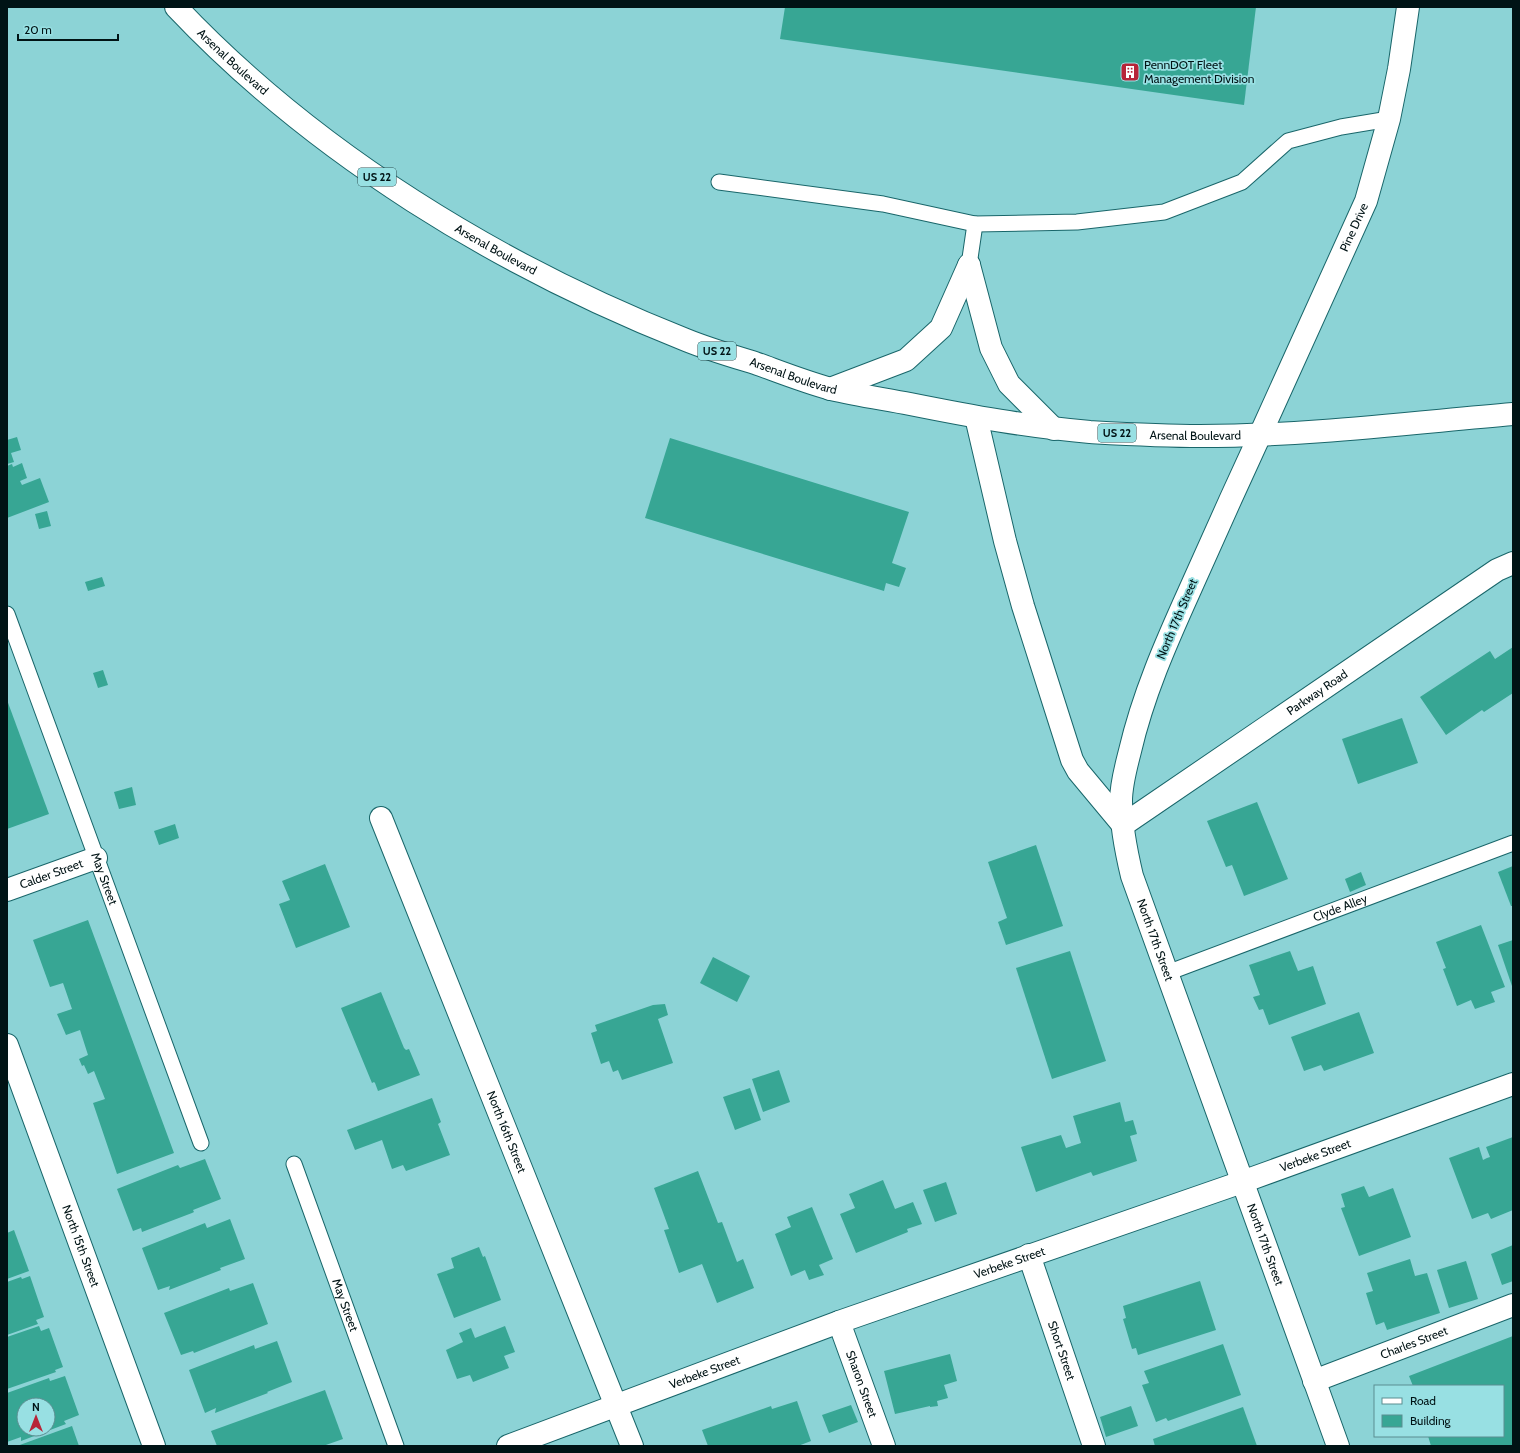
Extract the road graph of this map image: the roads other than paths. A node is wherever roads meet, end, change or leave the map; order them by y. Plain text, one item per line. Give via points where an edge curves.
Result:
1 (176, 7) edge
2 (1408, 7) edge
3 (1389, 119) junction
4 (719, 182) dead end
5 (975, 224) junction
6 (969, 265) junction
7 (830, 389) junction
8 (1513, 414) edge
9 (976, 417) junction
10 (1054, 428) junction
11 (1260, 435) junction
12 (1513, 563) edge
13 (7, 614) edge
14 (381, 818) dead end
15 (1122, 825) junction
16 (1513, 843) edge
17 (96, 858) junction
18 (7, 890) edge
19 (1167, 973) junction
20 (7, 1045) edge
21 (1513, 1084) edge
22 (201, 1144) dead end
23 (294, 1164) dead end
24 (1242, 1182) junction
25 (1029, 1255) junction
26 (1513, 1305) edge
27 (839, 1322) junction
28 (1314, 1381) junction
29 (616, 1406) junction
30 (154, 1446) edge
31 (396, 1446) edge
32 (508, 1446) edge
33 (632, 1446) edge
34 (884, 1446) edge
35 (1094, 1446) edge
36 (1338, 1446) edge

1 - 7 street, Arsenal Boulevard / US 22 via 249,78 316,133 386,183 456,227 606,307 689,342
2 - 3 street, Pine Drive
3 - 5 lane via 1341,126 1288,141 1242,182 1164,212 1077,222
3 - 11 street, Pine Drive via 1366,201
4 - 5 lane via 883,204
5 - 6 lane
6 - 7 street via 941,328 912,355 906,360
6 - 10 street via 991,348 1009,384
7 - 9 street, Arsenal Boulevard / US 22
8 - 11 street, Arsenal Boulevard / US 22
9 - 10 street, Arsenal Boulevard / US 22
9 - 15 street via 1023,606 1072,760
10 - 11 street, Arsenal Boulevard / US 22 via 1166,435
11 - 15 street, North 17th Street via 1151,681 1124,774
12 - 15 street, Parkway Road via 1497,570
13 - 17 lane, May Street
14 - 29 street, North 16th Street
15 - 19 street, North 17th Street via 1132,876
16 - 19 lane, Clyde Alley
17 - 18 street, Calder Street
17 - 22 lane, May Street
19 - 24 street, North 17th Street
20 - 30 street, North 15th Street
21 - 24 street, Verbeke Street
23 - 31 lane, May Street
24 - 25 street, Verbeke Street
24 - 28 street, North 17th Street
25 - 27 street, Verbeke Street
25 - 35 street, Short Street
26 - 28 street, Charles Street
27 - 29 street, Verbeke Street
27 - 34 street, Sharon Street
28 - 36 street, North 17th Street
29 - 32 street, Verbeke Street
29 - 33 street, North 16th Street

